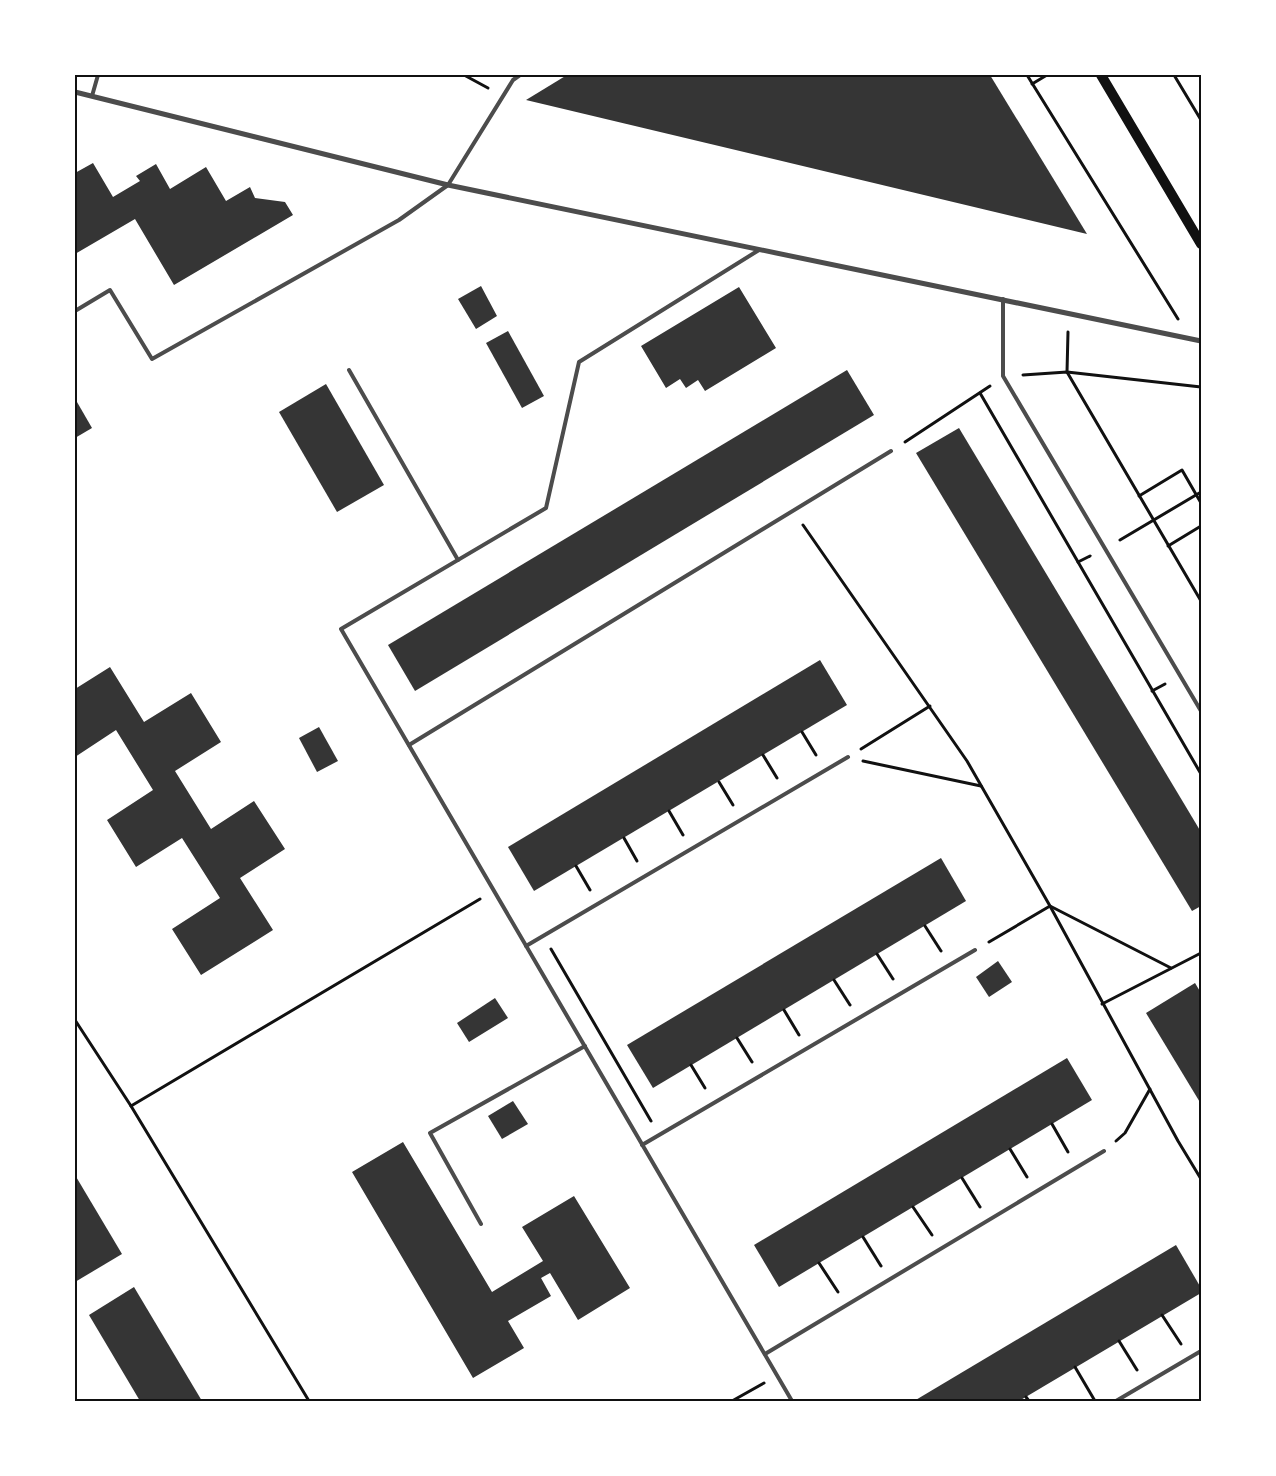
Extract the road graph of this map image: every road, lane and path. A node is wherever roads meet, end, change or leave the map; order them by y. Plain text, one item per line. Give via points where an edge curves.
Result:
1 (98, 75) edge
2 (464, 75) edge
3 (520, 75) edge
4 (1027, 75) edge
5 (1047, 75) edge
6 (1101, 75) edge
7 (1174, 75) edge
8 (1032, 84) junction
9 (75, 92) edge
10 (92, 96) junction
11 (503, 96) junction
12 (1201, 120) edge
13 (448, 185) junction
14 (1201, 244) edge
15 (759, 250) junction
16 (1003, 299) junction
17 (75, 311) edge
18 (1069, 314) junction
19 (1191, 340) junction
20 (1201, 342) edge
21 (349, 370) dead end
22 (1066, 372) junction
23 (1201, 387) edge
24 (891, 451) joint
25 (1201, 492) edge
26 (1196, 495) junction
27 (1139, 496) junction
28 (1201, 503) edge
29 (793, 512) junction
30 (1153, 521) junction
31 (1201, 526) edge
32 (1168, 546) junction
33 (1105, 548) junction
34 (458, 560) junction
35 (1201, 601) edge
36 (930, 706) junction
37 (1201, 711) edge
38 (802, 732) dead end
39 (409, 745) junction
40 (763, 755) dead end
41 (848, 757) junction
42 (825, 771) junction
43 (1201, 774) edge
44 (719, 782) dead end
45 (982, 787) junction
46 (786, 793) junction
47 (669, 811) dead end
48 (742, 819) junction
49 (624, 838) dead end
50 (691, 849) junction
51 (576, 866) dead end
52 (646, 876) junction
53 (494, 890) junction
54 (598, 904) junction
55 (1050, 906) junction
56 (925, 926) dead end
57 (526, 946) junction
58 (975, 950) joint
59 (1201, 953) edge
60 (877, 954) dead end
61 (950, 965) junction
62 (1171, 968) junction
63 (834, 980) dead end
64 (902, 993) junction
65 (1102, 1004) junction
66 (784, 1010) dead end
67 (858, 1018) junction
68 (75, 1020) edge
69 (737, 1038) dead end
70 (585, 1046) junction
71 (806, 1049) junction
72 (691, 1065) dead end
73 (761, 1076) junction
74 (1150, 1090) junction
75 (714, 1103) junction
76 (131, 1106) junction
77 (1052, 1124) dead end
78 (642, 1145) junction
79 (1010, 1149) dead end
80 (1104, 1151) joint
81 (1077, 1167) junction
82 (962, 1178) dead end
83 (1201, 1179) edge
84 (1036, 1192) junction
85 (913, 1207) dead end
86 (989, 1220) junction
87 (481, 1224) dead end
88 (863, 1237) dead end
89 (941, 1248) junction
90 (819, 1263) dead end
91 (890, 1279) junction
92 (846, 1305) junction
93 (1162, 1315) dead end
94 (1119, 1341) dead end
95 (1201, 1351) edge
96 (765, 1354) junction
97 (1189, 1358) junction
98 (1075, 1367) dead end
99 (777, 1375) junction
100 (1145, 1384) junction
101 (1026, 1397) dead end
102 (309, 1401) edge
103 (732, 1401) edge
104 (792, 1401) edge
105 (1029, 1401) edge
106 (1095, 1401) edge
107 (1116, 1401) edge

1 - 10 lane
2 - 11 path
3 - 11 lane
4 - 8 path
5 - 8 path
6 - 14 main road
7 - 12 path
8 - 19 path
9 - 10 street
10 - 13 street
11 - 13 lane
13 - 15 street
13 - 17 lane via 399,220 152,359 110,290
15 - 16 street
15 - 34 lane via 579,362 546,508
16 - 18 street
16 - 33 lane via 1003,376
18 - 19 street
18 - 22 path
19 - 20 street
21 - 34 lane
22 - 23 path
22 - 27 path
24 - 29 lane
24 - 43 path via 980,394
25 - 26 path
26 - 27 path via 1182,470
26 - 28 path
26 - 30 path
27 - 30 path
29 - 36 path
29 - 39 lane
30 - 32 path
30 - 33 path
31 - 32 path
32 - 35 path
33 - 37 lane
34 - 39 lane via 341,629
36 - 41 path
36 - 45 path
38 - 42 path
39 - 53 lane
40 - 46 path
41 - 42 lane
41 - 45 path
42 - 46 lane
44 - 48 path
45 - 55 path
46 - 48 lane
47 - 50 path
48 - 50 lane
49 - 52 path
50 - 52 lane
51 - 54 path
52 - 54 lane
53 - 57 lane
53 - 76 path
54 - 57 lane
55 - 58 path
55 - 62 path
55 - 65 path
56 - 61 path
57 - 70 lane
58 - 61 lane
59 - 62 path
60 - 64 path
61 - 64 lane
62 - 65 path
63 - 67 path
64 - 67 lane
65 - 74 path
66 - 71 path
67 - 71 lane
68 - 76 path
69 - 73 path
70 - 78 lane
70 - 87 lane via 430,1133
71 - 73 lane
72 - 75 path
73 - 75 lane
74 - 80 path via 1126,1133
74 - 83 path
75 - 78 lane
76 - 102 path
77 - 81 path
78 - 96 lane
79 - 84 path
80 - 81 lane
81 - 84 lane
82 - 86 path
84 - 86 lane
85 - 89 path
86 - 89 lane
88 - 91 path
89 - 91 lane
90 - 92 path
91 - 92 lane
92 - 96 lane
93 - 97 path
94 - 100 path
95 - 97 lane
96 - 99 lane
97 - 100 lane
98 - 106 path
99 - 103 path
99 - 104 lane
100 - 107 lane
101 - 105 path

